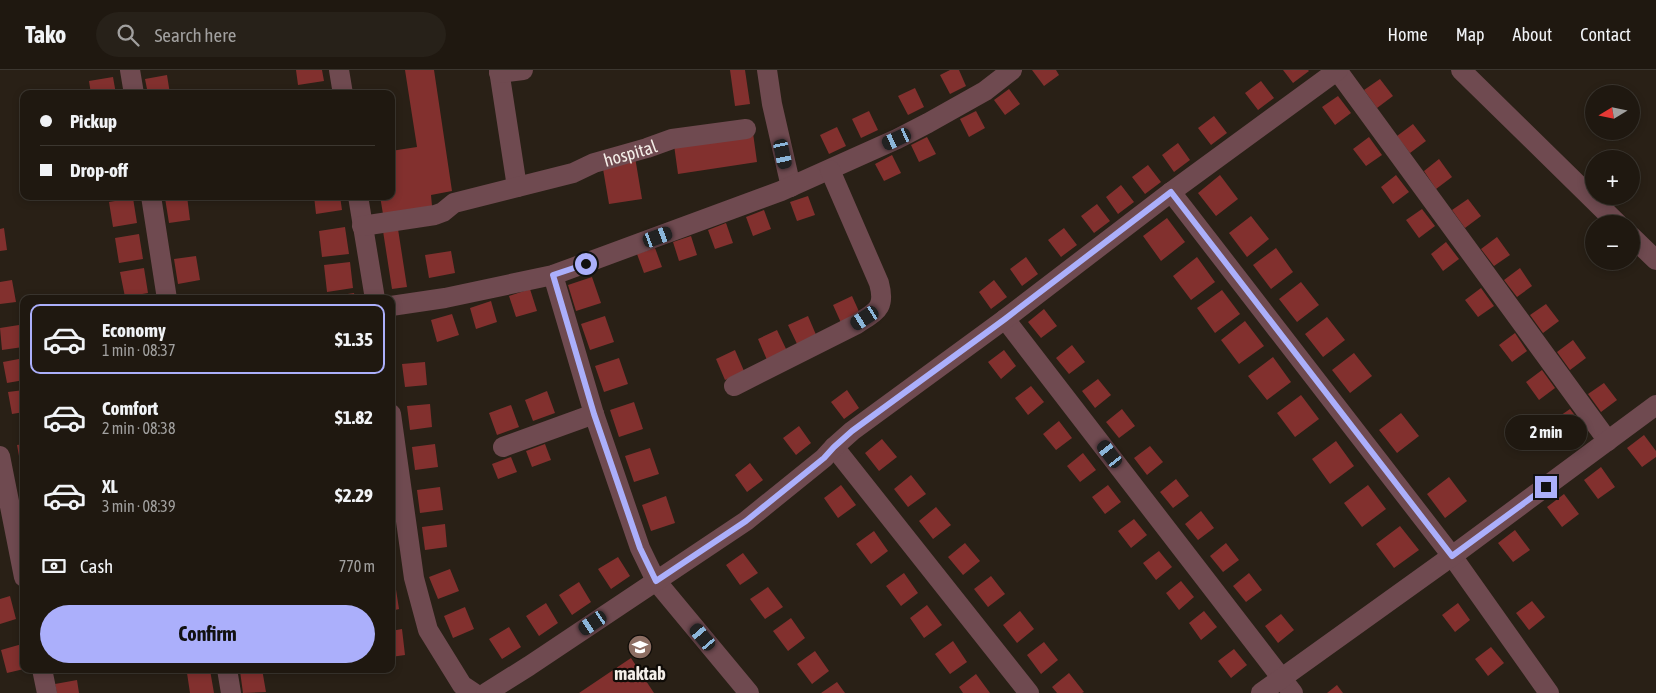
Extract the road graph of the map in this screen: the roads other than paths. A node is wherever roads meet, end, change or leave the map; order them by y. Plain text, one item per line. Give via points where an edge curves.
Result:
1 (130, 70) edge
2 (339, 70) edge
3 (523, 70) edge
4 (767, 70) edge
5 (1012, 70) edge
6 (1338, 70) edge
7 (1461, 70) edge
8 (499, 72) edge
9 (133, 90) edge
10 (342, 90) edge
11 (746, 129) dead end
12 (830, 170) junction
13 (517, 187) junction
14 (790, 187) junction
15 (1171, 192) junction
16 (152, 200) edge
17 (359, 200) edge
18 (1609, 215) edge
19 (362, 226) junction
20 (1640, 245) edge
21 (1656, 260) edge
22 (553, 275) junction
23 (166, 295) edge
24 (374, 295) edge
25 (395, 305) edge
26 (1005, 319) junction
27 (734, 386) dead end
28 (1656, 405) edge
29 (594, 414) junction
30 (1608, 440) junction
31 (395, 443) edge
32 (503, 447) dead end
33 (834, 447) junction
34 (0, 456) edge
35 (1452, 556) junction
36 (20, 557) edge
37 (656, 581) junction
38 (43, 673) edge
39 (228, 673) edge
40 (1287, 685) edge
41 (463, 690) edge
42 (46, 693) edge
43 (231, 693) edge
44 (486, 693) edge
45 (750, 693) edge
46 (1028, 693) edge
47 (1261, 693) edge
48 (1549, 693) edge

1 - 9 street
2 - 10 street
3 - 8 street
4 - 14 street
5 - 12 street via 985,91 928,123
6 - 15 street
6 - 30 street
7 - 18 street
8 - 13 street
11 - 13 street, hospital via 672,139 594,163 573,173
12 - 14 street
12 - 27 street via 880,283 882,303 856,324
13 - 19 street, hospital via 454,204 435,215
14 - 22 street
15 - 26 street
15 - 35 street
16 - 23 street
17 - 19 street
19 - 24 street
20 - 21 street
22 - 25 street
22 - 29 street
26 - 33 street
26 - 40 street
28 - 30 street
29 - 32 street
29 - 37 street via 640,548
30 - 35 street
31 - 41 street via 414,578 428,630
33 - 37 street via 746,521
33 - 46 street
34 - 36 street
35 - 40 street
35 - 48 street
37 - 44 street
37 - 45 street
38 - 42 street
39 - 43 street
40 - 47 street

